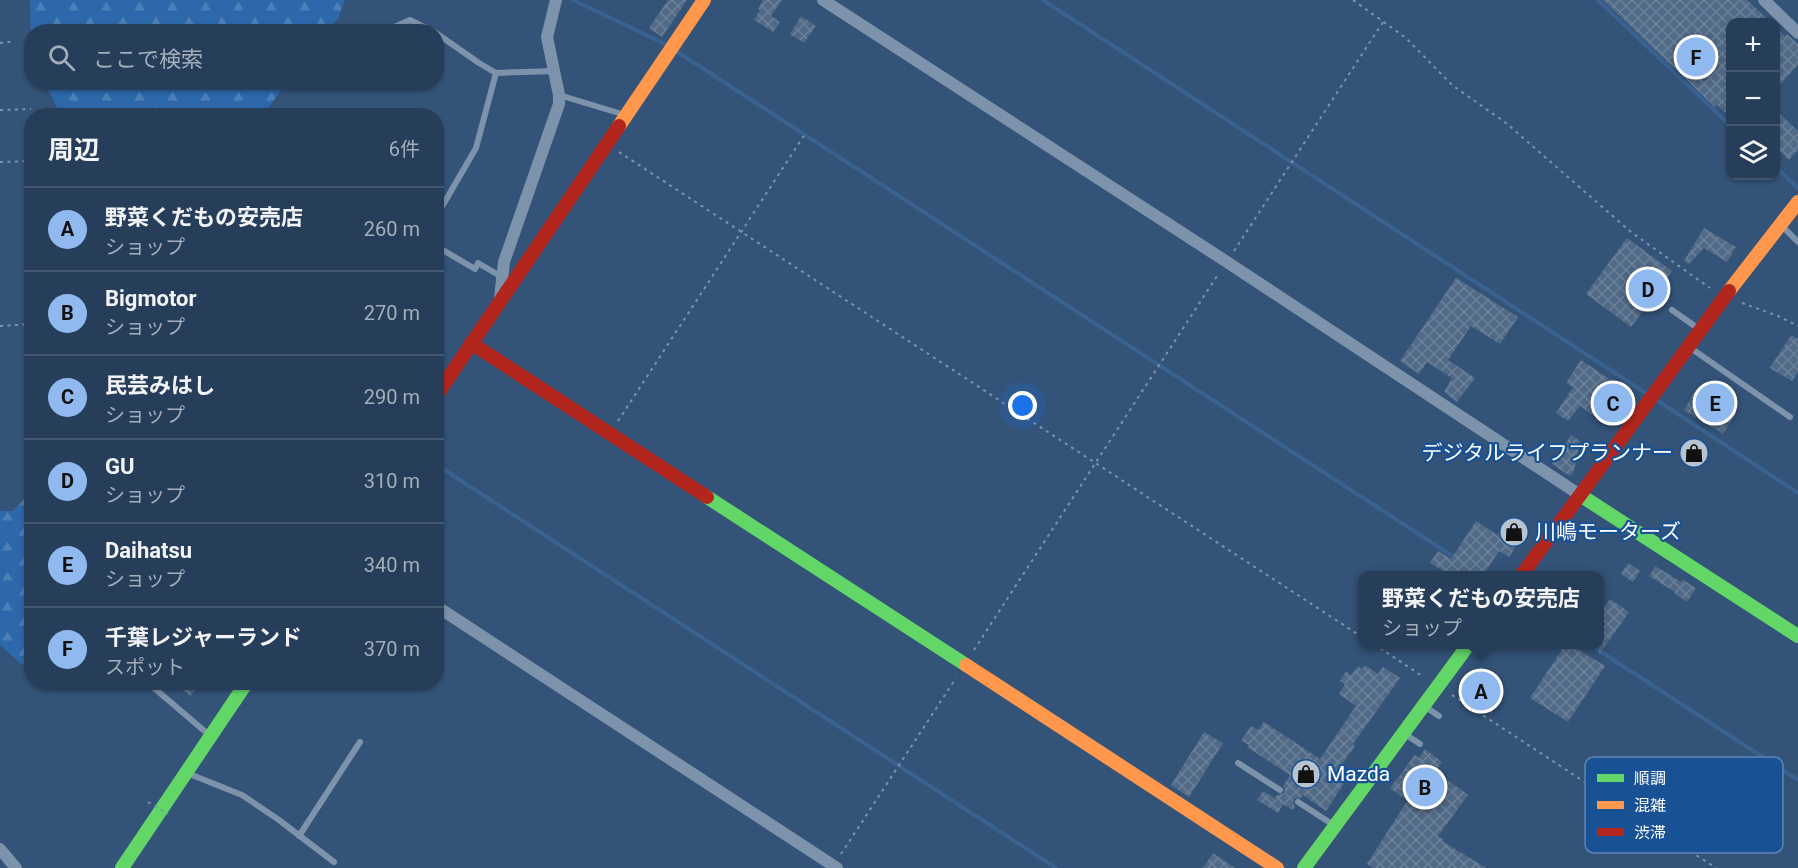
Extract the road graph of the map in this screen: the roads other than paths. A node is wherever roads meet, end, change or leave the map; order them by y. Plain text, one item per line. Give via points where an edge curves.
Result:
1 (556, 0) edge
2 (704, 0) edge
3 (823, 0) edge
4 (1764, 0) edge
5 (401, 24) edge
6 (418, 24) edge
7 (1798, 33) edge
8 (444, 38) edge
9 (554, 71) junction
10 (496, 73) junction
11 (560, 95) junction
12 (626, 115) junction
13 (1798, 202) edge
14 (444, 203) edge
15 (1780, 225) junction
16 (1798, 242) edge
17 (444, 251) edge
18 (502, 277) junction
19 (500, 300) junction
20 (1672, 310) dead end
21 (1701, 330) junction
22 (471, 343) junction
23 (1689, 346) junction
24 (444, 384) edge
25 (1790, 417) dead end
26 (1580, 495) junction
27 (1525, 571) edge
28 (444, 611) edge
29 (1798, 636) edge
30 (1467, 649) edge
31 (156, 690) edge
32 (242, 690) edge
33 (1424, 706) junction
34 (1439, 716) dead end
35 (1404, 733) junction
36 (211, 736) junction
37 (360, 742) dead end
38 (1420, 744) dead end
39 (1238, 763) dead end
40 (186, 773) junction
41 (1280, 790) dead end
42 (1298, 802) dead end
43 (1335, 826) junction
44 (300, 836) junction
45 (0, 849) edge
46 (334, 862) dead end
47 (835, 867) edge
48 (16, 868) edge
49 (122, 868) edge
50 (1277, 868) edge
51 (1304, 868) edge

1 - 9 street via 547,37
2 - 12 main road
3 - 26 street
4 - 7 street
5 - 6 lane via 410,20
8 - 10 lane
9 - 10 lane
9 - 11 street
10 - 14 lane via 476,148
11 - 12 lane
11 - 18 street
12 - 19 main road
13 - 15 main road
15 - 16 lane
15 - 21 main road
17 - 18 lane via 474,269 478,263
18 - 19 street
19 - 22 main road
20 - 21 lane
21 - 23 main road
22 - 24 main road
22 - 50 main road
23 - 25 lane
23 - 26 main road
26 - 27 main road
26 - 29 main road
28 - 47 street
30 - 33 main road
31 - 36 lane
32 - 36 main road
33 - 34 lane
33 - 35 main road
35 - 38 lane
35 - 43 main road
36 - 40 main road
37 - 44 lane
39 - 41 lane
40 - 44 lane via 242,795
40 - 49 main road
42 - 43 lane
43 - 51 main road
44 - 46 lane
45 - 48 street

